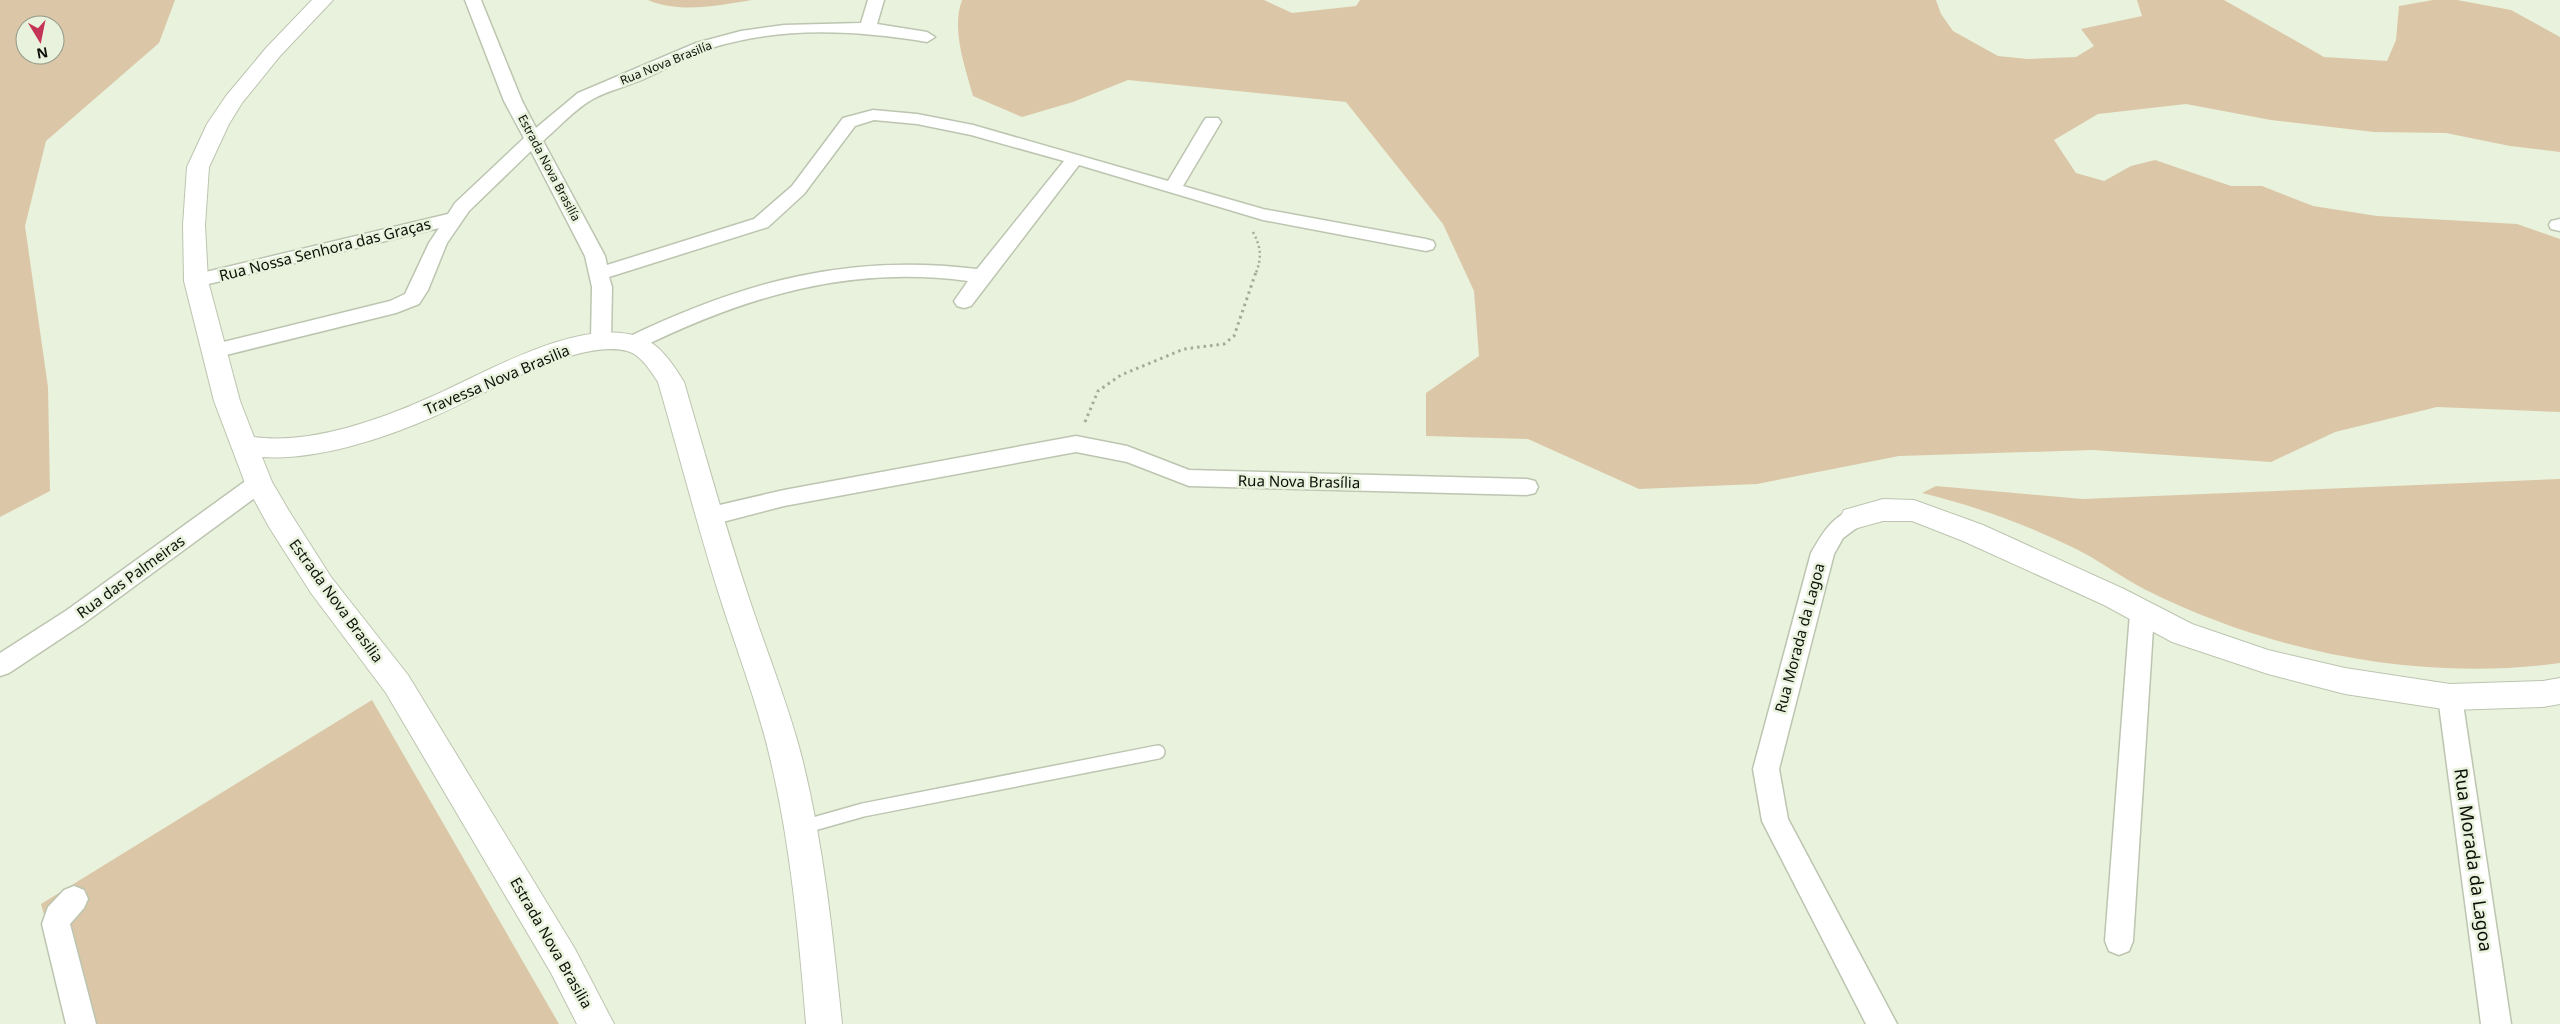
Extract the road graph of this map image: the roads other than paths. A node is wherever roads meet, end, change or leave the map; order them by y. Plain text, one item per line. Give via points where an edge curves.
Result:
1 (323, 0) edge
2 (472, 0) edge
3 (876, 0) edge
4 (868, 28) junction
5 (927, 37) dead end
6 (1212, 122) dead end
7 (533, 139) junction
8 (1074, 160) junction
9 (1172, 189) junction
10 (454, 218) junction
11 (1426, 246) dead end
12 (600, 273) junction
13 (982, 276) junction
14 (196, 281) junction
15 (964, 301) dead end
16 (601, 340) junction
17 (633, 344) junction
18 (214, 351) junction
19 (244, 444) junction
20 (259, 483) junction
21 (1527, 487) dead end
22 (712, 516) junction
23 (1854, 518) joint
24 (2142, 613) junction
25 (0, 666) edge
26 (2560, 691) edge
27 (2450, 697) junction
28 (1158, 752) dead end
29 (801, 827) junction
30 (74, 899) dead end
31 (2119, 941) dead end
32 (594, 1023) edge
33 (81, 1024) edge
34 (824, 1024) edge
35 (1882, 1024) edge
36 (2496, 1024) edge

1 - 14 street, Estrada Nova Brasilia via 250,78 218,124 204,152 195,185
2 - 7 street, Estrada Nova Brasilía via 503,79
3 - 4 street
4 - 5 street, Rua Nova Brasilía
4 - 7 street, Rua Nova Brasilía via 768,32 722,40 595,90
6 - 9 street
7 - 10 street, Rua Nova Brasilía
7 - 12 street, Estrada Nova Brasilía via 585,236
8 - 9 street
8 - 12 street via 998,135 906,118 861,115 849,122 793,197 761,224
8 - 13 street
9 - 11 street via 1241,210
10 - 14 street, Rua Nossa Senhora das Graças
10 - 18 street, Rua Nova Brasilía via 438,243 418,290 407,302
12 - 16 street, Estrada Nova Brasilía
13 - 15 street
13 - 17 street via 950,270 861,269 719,304 672,323
14 - 18 street, Estrada Nova Brasilia
16 - 17 street, Travessa Nova Brasilia
16 - 19 street, Travessa Nova Brasilia via 544,357 464,394 382,426 289,447 255,448
17 - 22 street via 662,367 671,382
18 - 19 street, Estrada Nova Brasilia via 227,401
19 - 20 street, Estrada Nova Brasilia
20 - 25 street, Rua das Palmeiras via 75,617
20 - 32 street, Estrada Nova Brasilia via 278,520 321,585 397,684 563,961
21 - 22 street, Rua Nova Brasília via 1189,478 1136,456 1076,444 784,498
22 - 29 street via 737,606 768,694
23 - 24 street, Rua Morada da Lagoa via 1883,510 1914,511 1973,533
23 - 35 street, Rua Morada da Lagoa via 1834,532 1823,553 1766,768 1775,820
24 - 27 street, Rua Morada da Lagoa via 2182,633 2268,662 2345,681
24 - 31 street
26 - 27 street, Rua Morada da Lagoa
27 - 36 street, Rua Morada da Lagoa
28 - 29 lane via 863,810
29 - 34 street
30 - 33 street via 58,916 56,924

